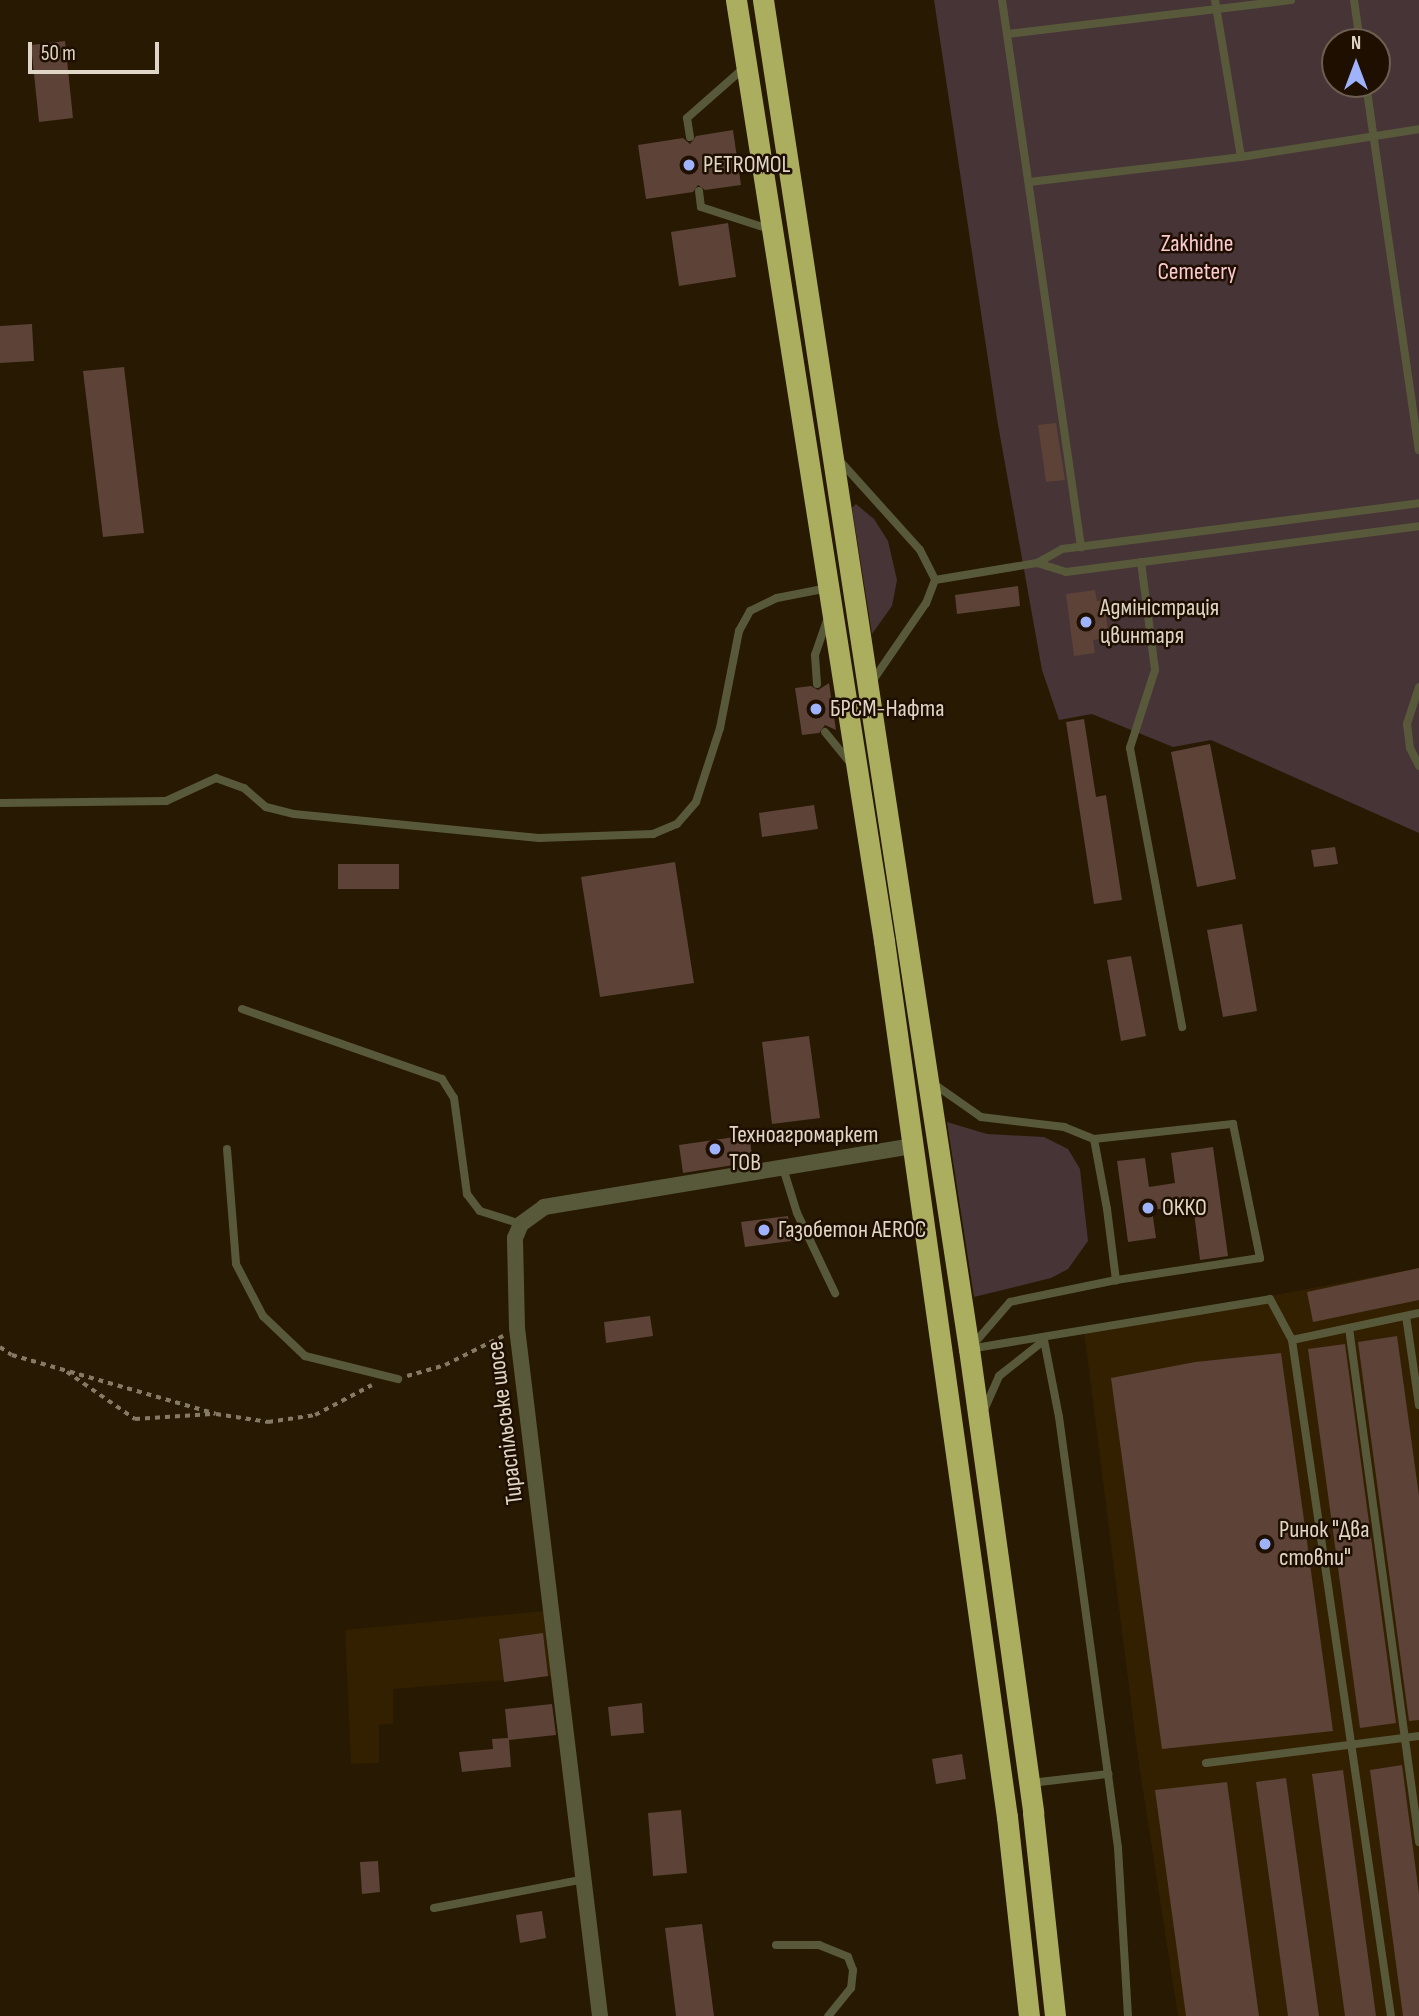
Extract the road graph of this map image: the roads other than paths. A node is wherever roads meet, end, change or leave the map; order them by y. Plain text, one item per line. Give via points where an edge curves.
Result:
1 (736, 0) edge
2 (763, 0) edge
3 (1002, 0) edge
4 (1291, 0) edge
5 (1354, 0) edge
6 (1216, 5) edge
7 (1358, 28) edge
8 (1007, 34) junction
9 (747, 66) junction
10 (1368, 98) edge
11 (1419, 129) edge
12 (1373, 135) junction
13 (690, 137) dead end
14 (1241, 157) junction
15 (1028, 182) junction
16 (699, 191) dead end
17 (770, 229) junction
18 (1419, 450) edge
19 (833, 453) junction
20 (1419, 503) edge
21 (1419, 526) edge
22 (1081, 547) junction
23 (1141, 562) junction
24 (1037, 563) junction
25 (935, 580) junction
26 (830, 598) junction
27 (817, 684) dead end
28 (869, 685) junction
29 (1419, 687) edge
30 (825, 732) dead end
31 (1419, 766) edge
32 (857, 771) junction
33 (0, 803) edge
34 (242, 1009) dead end
35 (1182, 1027) dead end
36 (930, 1081) junction
37 (1094, 1139) junction
38 (912, 1146) junction
39 (228, 1149) dead end
40 (783, 1168) junction
41 (521, 1224) junction
42 (1116, 1280) junction
43 (835, 1293) dead end
44 (1419, 1313) edge
45 (1406, 1316) junction
46 (1349, 1328) junction
47 (1044, 1340) junction
48 (1292, 1340) junction
49 (970, 1349) junction
50 (398, 1379) road end
51 (1419, 1405) edge
52 (979, 1421) junction
53 (1419, 1736) edge
54 (1402, 1738) junction
55 (1351, 1745) junction
56 (1206, 1763) dead end
57 (1108, 1774) junction
58 (1029, 1784) junction
59 (1419, 1842) edge
60 (584, 1879) junction
61 (434, 1908) dead end
62 (776, 1945) dead end
63 (600, 2016) edge
64 (828, 2016) edge
65 (1029, 2016) edge
66 (1055, 2016) edge
67 (1128, 2016) edge
68 (1391, 2016) edge

1 - 9 highway
2 - 19 highway
3 - 8 lane
4 - 6 lane
5 - 7 lane
6 - 8 lane
6 - 14 lane
8 - 15 lane
9 - 13 lane via 687,118
9 - 17 highway
10 - 12 lane
11 - 12 lane
12 - 14 lane
12 - 18 lane
14 - 15 lane
15 - 22 lane
16 - 17 lane via 701,207
17 - 26 highway
19 - 25 lane via 920,550
19 - 28 highway
20 - 22 lane
21 - 23 lane
22 - 24 lane via 1062,549
23 - 24 lane via 1066,572
23 - 35 lane via 1155,670 1130,748
24 - 25 lane
25 - 28 lane via 926,603
26 - 27 lane via 815,654
26 - 32 highway
26 - 33 lane via 777,598 750,611 739,631 720,729 696,802 677,824 653,834 539,838 294,814 266,807 244,788 216,778 166,801
28 - 36 highway
29 - 31 lane via 1407,724 1410,748
30 - 32 lane
32 - 38 highway
34 - 41 lane via 442,1079 454,1098 467,1194 480,1211
36 - 37 lane via 981,1116 1064,1127
36 - 49 highway
37 - 42 lane
37 - 42 lane via 1233,1124 1260,1258
38 - 40 street
38 - 65 highway via 1007,1817
39 - 50 lane via 236,1264 263,1316 305,1356
40 - 41 street via 544,1207
40 - 43 lane via 797,1213
41 - 60 street, Тираспільське шосе via 514,1238 517,1328
42 - 49 lane via 1010,1302
44 - 45 lane
45 - 46 lane
45 - 51 lane
46 - 48 lane
46 - 54 lane
47 - 48 lane via 1270,1298
47 - 49 lane
47 - 52 lane via 999,1376
47 - 57 lane via 1059,1417
48 - 55 lane
49 - 52 highway
52 - 58 highway
53 - 54 lane
54 - 55 lane
54 - 59 lane
55 - 56 lane
55 - 68 lane
57 - 58 lane
57 - 67 lane via 1118,1848
58 - 66 highway
60 - 61 lane
60 - 63 street, Тираспільське шосе
62 - 64 lane via 819,1945 848,1957 853,1970 851,1988

